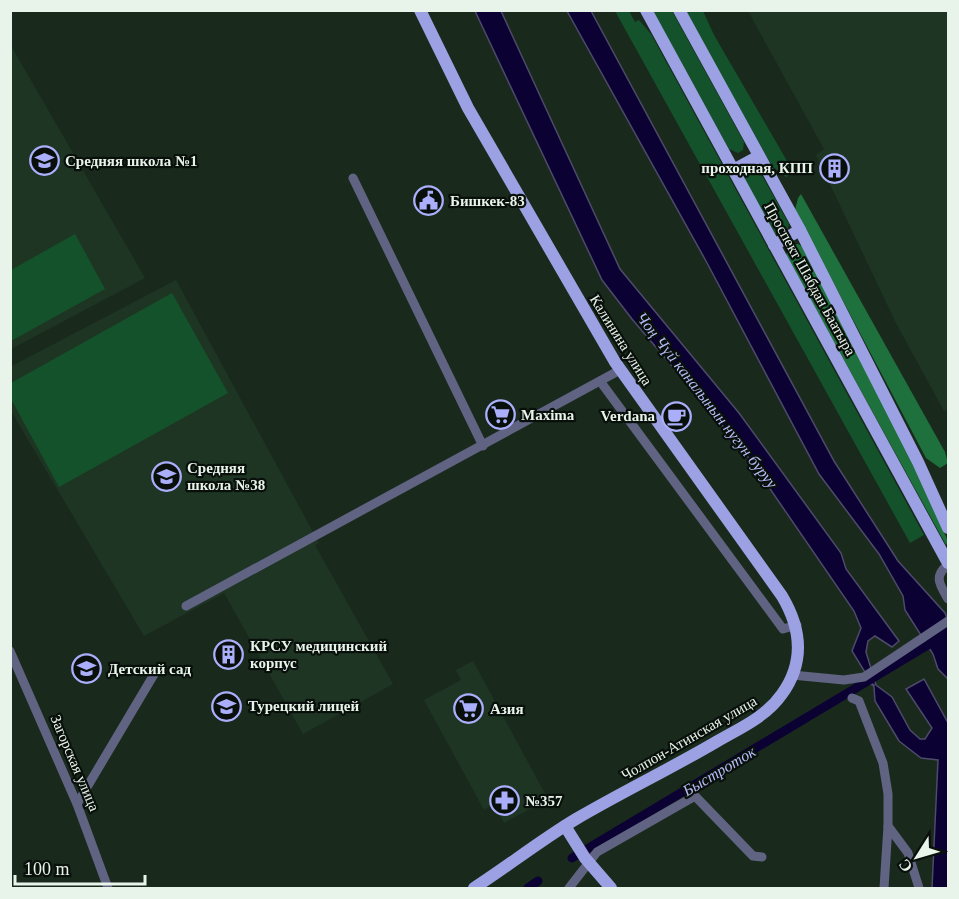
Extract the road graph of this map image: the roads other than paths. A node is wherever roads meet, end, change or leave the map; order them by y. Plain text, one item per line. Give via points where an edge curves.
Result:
1 (420, 10) edge
2 (646, 10) edge
3 (679, 10) edge
4 (759, 156) junction
5 (733, 170) junction
6 (353, 178) dead end
7 (800, 230) junction
8 (774, 245) junction
9 (620, 370) junction
10 (600, 381) junction
11 (483, 446) junction
12 (948, 528) edge
13 (948, 564) edge
14 (948, 599) edge
15 (186, 606) dead end
16 (948, 621) edge
17 (796, 625) junction
18 (12, 657) edge
19 (156, 671) dead end
20 (792, 675) junction
21 (852, 698) dead end
22 (77, 804) junction
23 (565, 826) junction
24 (888, 826) junction
25 (762, 857) dead end
26 (587, 860) junction
27 (108, 888) edge
28 (474, 888) edge
29 (569, 888) edge
30 (611, 888) edge
31 (884, 888) edge
32 (919, 888) edge

1 - 9 main road, Калинина улица via 468,108
2 - 5 main road, Проспект Шабдан Баатыра
3 - 4 main road, Проспект Шабдан Баатыра
4 - 5 main road
4 - 7 main road, Проспект Шабдан Баатыра
5 - 8 main road, Проспект Шабдан Баатыра
6 - 11 street
7 - 8 main road
7 - 12 main road, Проспект Шабдан Баатыра
8 - 13 main road, Проспект Шабдан Баатыра
9 - 10 street
9 - 17 main road, Калинина улица via 782,596
10 - 11 street
10 - 17 street via 783,629
11 - 15 street
13 - 14 street via 938,578
16 - 20 street via 864,677 844,681
17 - 20 main road, Калинина улица via 799,651
18 - 22 street, Загорская улица
19 - 22 street
20 - 23 main road, Чолпон-Атинская улица via 776,702 754,720
21 - 24 street via 859,701 880,753 888,794
22 - 27 street, Загорская улица
23 - 26 main road
23 - 28 main road, Чолпон-Атинская улица
24 - 31 street
24 - 32 street via 908,853
25 - 26 street via 753,856 695,796
26 - 29 street
26 - 30 main road

